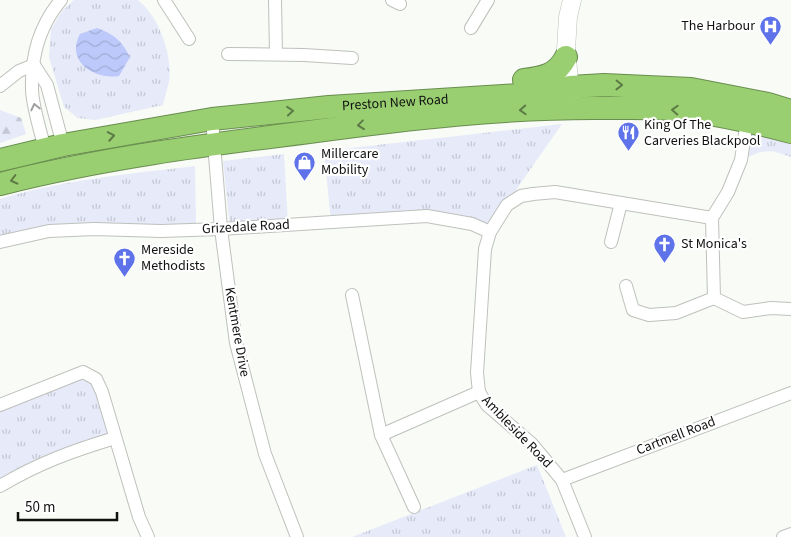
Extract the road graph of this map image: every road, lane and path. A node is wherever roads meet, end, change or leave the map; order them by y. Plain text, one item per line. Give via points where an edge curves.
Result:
1 (61, 0) edge
2 (164, 0) edge
3 (275, 0) edge
4 (488, 0) edge
5 (572, 0) edge
6 (471, 28) dead end
7 (189, 39) dead end
8 (228, 54) dead end
9 (276, 54) junction
10 (566, 56) junction
11 (352, 58) dead end
12 (34, 65) junction
13 (0, 86) edge
14 (570, 97) junction
15 (427, 100) junction
16 (791, 110) edge
17 (212, 119) junction
18 (746, 121) junction
19 (791, 132) edge
20 (214, 144) junction
21 (54, 150) junction
22 (0, 160) edge
23 (80, 165) junction
24 (38, 175) junction
25 (0, 184) edge
26 (621, 203) junction
27 (712, 218) junction
28 (220, 229) junction
29 (490, 232) junction
30 (0, 242) edge
31 (611, 242) dead end
32 (626, 286) dead end
33 (352, 295) dead end
34 (714, 298) junction
35 (791, 310) edge
36 (479, 392) junction
37 (791, 393) edge
38 (0, 405) edge
39 (381, 435) junction
40 (115, 438) junction
41 (562, 480) junction
42 (0, 486) edge
43 (414, 507) dead end
44 (791, 534) edge
45 (148, 537) edge
46 (297, 537) edge
47 (585, 537) edge
48 (783, 537) edge

1 - 12 street via 39,34
2 - 7 street
3 - 9 street
4 - 6 street
5 - 10 street
8 - 9 street
9 - 11 street
10 - 14 street
10 - 15 highway via 557,70 542,78 446,88
12 - 13 street via 19,71
21 -> 12 street via 32,90
12 - 21 street via 47,85
14 - 15 highway, Preston New Road via 519,95
14 -> 16 highway, Preston New Road via 604,84 691,89
18 -> 14 highway, Preston New Road via 684,110
14 -> 20 highway, Preston New Road via 512,111 378,123
17 -> 15 highway, Preston New Road
17 - 20 street, Kentmere Drive
21 -> 17 highway, Preston New Road
18 - 19 highway, Preston New Road
18 - 27 street via 741,160 728,192
20 - 23 highway, Preston New Road
20 - 28 street, Kentmere Drive
21 - 22 highway, Preston New Road
21 - 23 highway
21 - 24 highway
23 - 24 highway, Preston New Road
24 -> 25 highway, Preston New Road
26 - 27 street, Ambleside Road
26 - 29 street, Ambleside Road via 555,192 521,196 507,205
26 - 31 street
27 - 34 street
28 - 29 street, Grizedale Road via 427,216 472,224
28 - 30 street, Grizedale Road via 49,231
28 - 46 street, Kentmere Drive via 236,343 265,454
29 - 36 street, Ambleside Road via 485,250 477,373
32 - 34 street via 633,310 648,315 676,312
33 - 39 street
34 - 35 street via 743,312 770,308
36 - 39 street
36 - 41 street, Ambleside Road via 487,405 532,444
37 - 41 street, Cartmell Road
38 - 40 street via 83,372 96,379
39 - 43 street
40 - 42 street via 74,450
40 - 45 street
41 - 47 street, Ambleside Road
44 - 48 street

